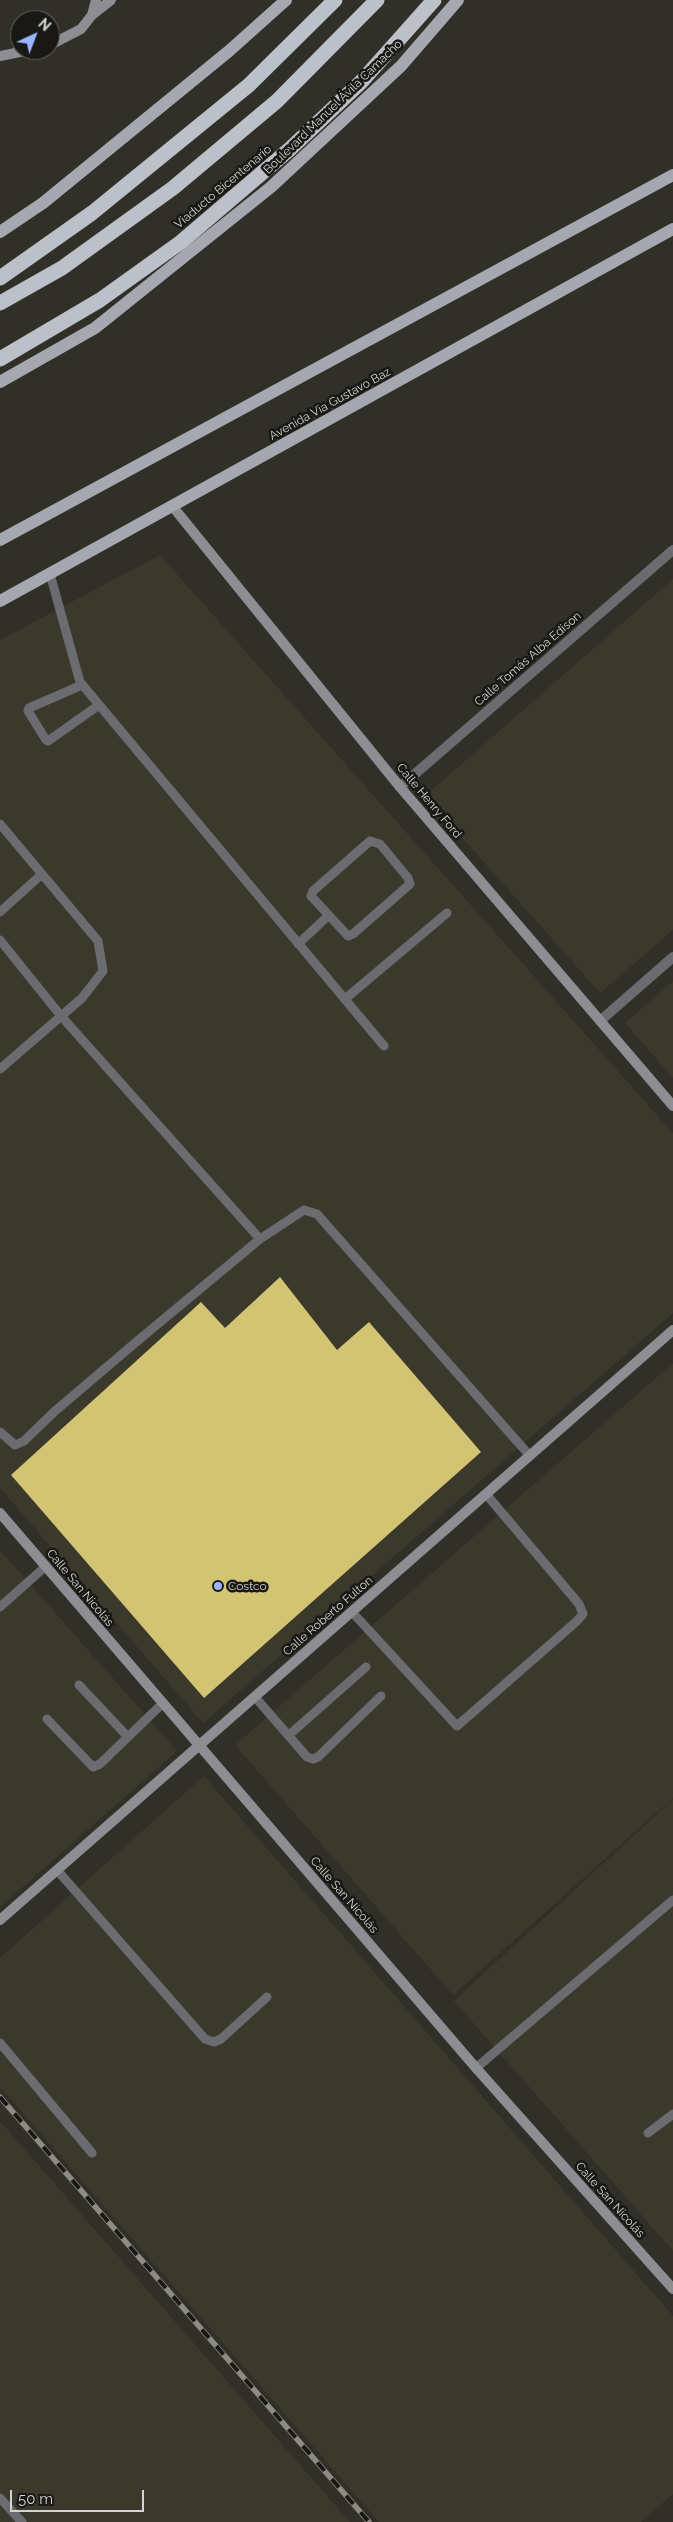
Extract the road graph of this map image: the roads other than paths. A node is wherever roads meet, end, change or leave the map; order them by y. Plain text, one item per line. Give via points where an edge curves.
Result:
1 (96, 0) edge
2 (111, 0) edge
3 (286, 0) edge
4 (335, 0) edge
5 (377, 0) edge
6 (434, 0) edge
7 (458, 0) edge
8 (92, 15) junction
9 (60, 40) edge
10 (673, 175) edge
11 (673, 229) edge
12 (0, 232) edge
13 (0, 278) edge
14 (0, 303) edge
15 (0, 359) edge
16 (0, 382) edge
17 (173, 507) junction
18 (0, 540) edge
19 (673, 550) edge
20 (50, 574) junction
21 (0, 602) edge
22 (82, 685) junction
23 (99, 705) junction
24 (400, 787) junction
25 (0, 824) edge
26 (7, 833) junction
27 (0, 840) edge
28 (42, 874) junction
29 (0, 912) edge
30 (447, 913) dead end
31 (328, 916) junction
32 (0, 940) edge
33 (298, 944) junction
34 (673, 957) edge
35 (345, 999) junction
36 (61, 1016) junction
37 (600, 1021) junction
38 (384, 1046) dead end
39 (0, 1069) edge
40 (673, 1106) edge
41 (260, 1239) junction
42 (673, 1330) edge
43 (0, 1432) edge
44 (530, 1456) junction
45 (486, 1494) junction
46 (0, 1513) edge
47 (46, 1566) junction
48 (0, 1608) edge
49 (352, 1612) junction
50 (366, 1667) dead end
51 (79, 1686) dead end
52 (381, 1696) dead end
53 (255, 1697) junction
54 (162, 1704) junction
55 (47, 1718) dead end
56 (290, 1735) junction
57 (128, 1737) junction
58 (198, 1747) junction
59 (58, 1870) junction
60 (673, 1900) edge
61 (0, 1920) edge
62 (268, 1997) dead end
63 (0, 2043) edge
64 (476, 2068) junction
65 (673, 2114) edge
66 (648, 2134) dead end
67 (92, 2153) dead end
68 (673, 2290) edge
69 (0, 2498) edge
70 (22, 2522) edge

1 - 8 street
2 - 8 street
3 - 12 main road via 229,51 51,196
4 - 13 highway via 249,85 92,213
5 - 14 highway via 277,101 173,188 62,268
6 - 15 highway, Viaducto Bicentenario via 361,82 290,149 181,242 100,300
7 - 16 main road, Boulevard Manuel Ávila Camacho via 401,66 271,187 95,328
8 - 9 street via 81,29
10 - 18 main road
11 - 17 main road, Avenida Via Gustavo Baz
17 - 20 main road, Avenida Via Gustavo Baz
17 - 24 street, Calle Henry Ford
19 - 24 street, Calle Tomás Alba Edison
20 - 21 main road, Avenida Via Gustavo Baz
20 - 22 lane
22 - 23 lane
22 - 23 lane via 29,708 46,740
23 - 33 lane
24 - 37 street, Calle Henry Ford
25 - 26 lane
26 - 27 lane
26 - 28 lane
28 - 29 lane
28 - 36 lane via 98,941 103,971 82,998
30 - 35 lane
31 - 31 lane via 343,934 354,934 407,889 410,884 408,878 380,844 370,841 313,891 311,896
31 - 33 lane
32 - 36 lane
33 - 35 lane
34 - 37 street
35 - 38 lane
36 - 39 lane
36 - 41 lane
37 - 40 street, Calle Henry Ford
41 - 43 lane via 134,1343 24,1441 15,1445
41 - 44 lane via 304,1210 317,1214
42 - 44 street, Calle Roberto Fulton
44 - 45 street, Calle Roberto Fulton
45 - 49 street, Calle Roberto Fulton
45 - 49 lane via 579,1604 583,1614 577,1621 456,1726
46 - 47 street, Calle San Nicolás
47 - 48 lane
47 - 54 street, Calle San Nicolás
49 - 53 street, Calle Roberto Fulton
50 - 56 lane
51 - 57 lane
52 - 56 lane via 318,1757 307,1756
53 - 56 lane
53 - 58 street, Calle Roberto Fulton
54 - 57 lane
54 - 58 street, Calle San Nicolás
55 - 57 lane via 93,1767
58 - 59 street, Calle Roberto Fulton
58 - 64 street, Calle San Nicolás
59 - 61 street, Calle Roberto Fulton
59 - 62 lane via 205,2039 214,2042 221,2039
60 - 64 lane
63 - 67 lane
64 - 68 street, Calle San Nicolás
65 - 66 lane
69 - 70 lane

